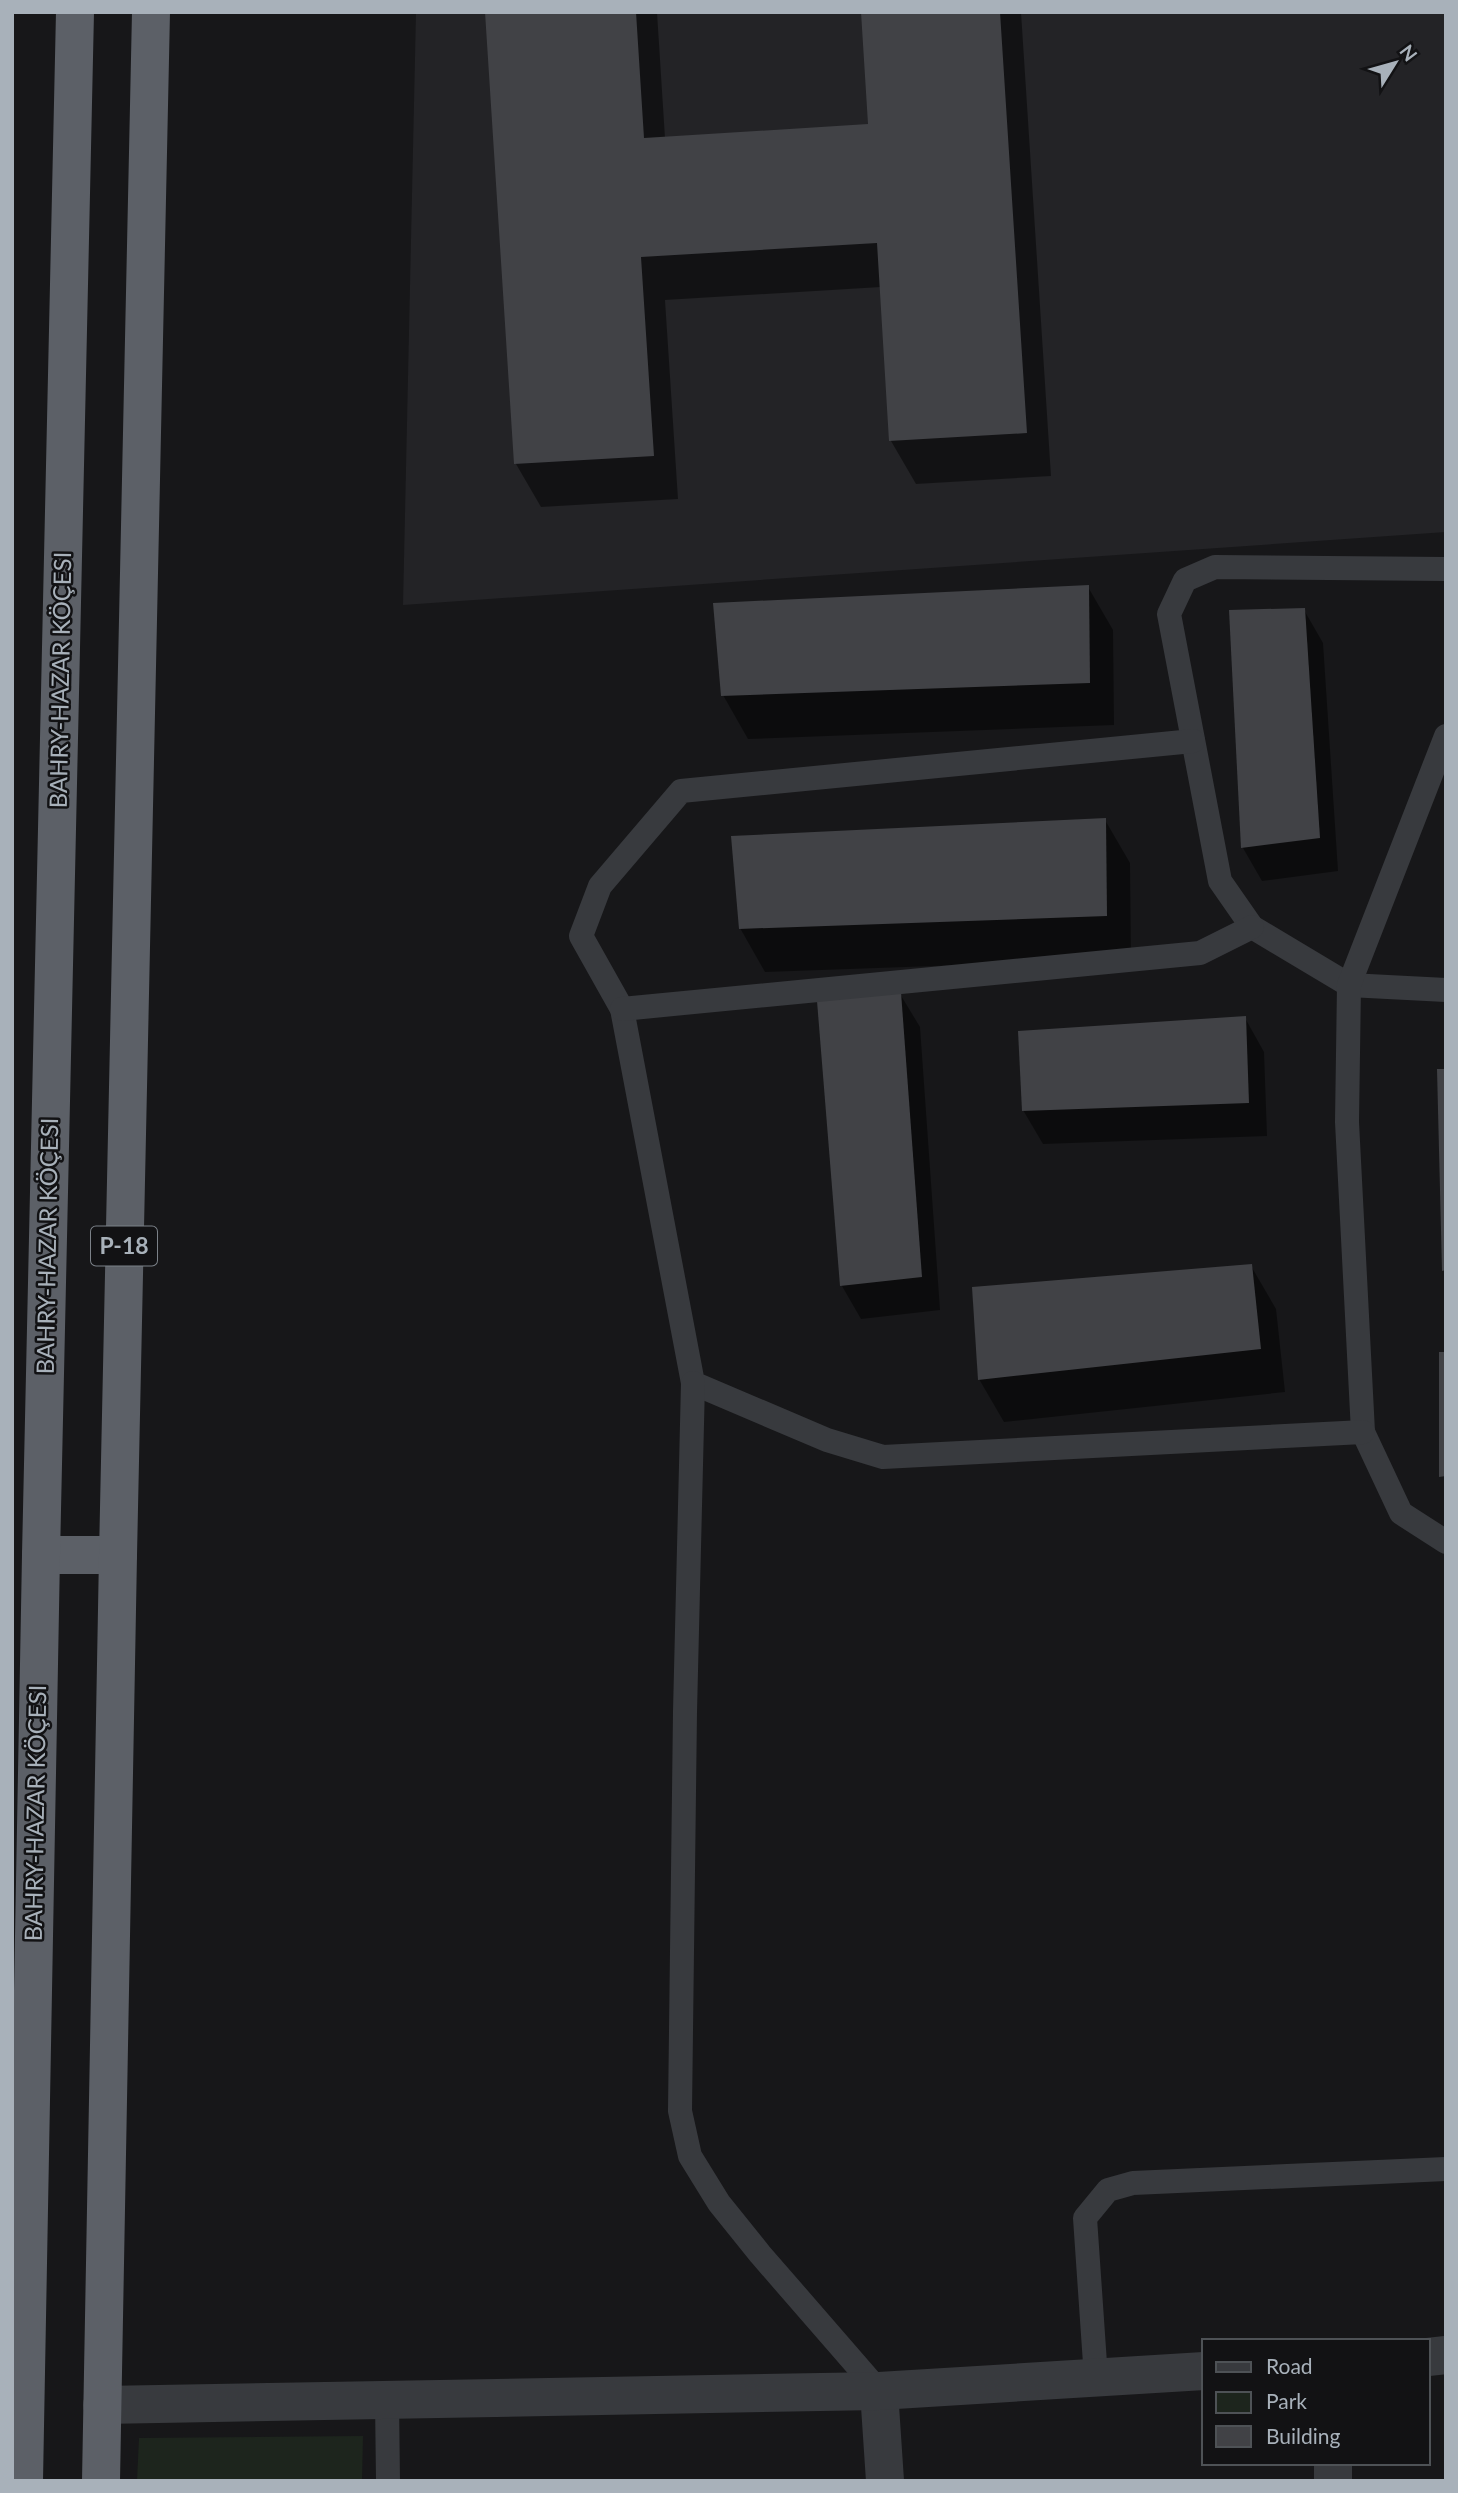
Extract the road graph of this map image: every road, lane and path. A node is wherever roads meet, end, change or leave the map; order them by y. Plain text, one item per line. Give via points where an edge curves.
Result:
1 (75, 12) edge
2 (151, 12) edge
3 (1446, 569) edge
4 (1446, 736) edge
5 (1193, 741) junction
6 (1252, 927) junction
7 (1349, 985) junction
8 (1446, 990) edge
9 (622, 1009) junction
10 (693, 1383) junction
11 (1363, 1432) junction
12 (1446, 1542) edge
13 (118, 1555) junction
14 (41, 1556) junction
15 (23, 1969) edge
16 (1446, 2169) edge
17 (1202, 2371) edge
18 (1096, 2378) junction
19 (879, 2390) junction
20 (387, 2399) junction
21 (102, 2405) junction
22 (24, 2481) edge
23 (101, 2481) edge
24 (388, 2481) edge
25 (885, 2481) edge

1 - 14 highway, BAHRY-HAZAR KÖÇESI
2 - 13 highway, P-18
3 - 5 lane via 1215,567 1185,580 1169,614
4 - 7 lane
5 - 6 lane via 1220,881
5 - 9 lane via 681,791 600,886 581,936
6 - 7 lane
6 - 9 lane via 1200,953
7 - 8 lane
7 - 11 lane via 1347,1122
9 - 10 lane
10 - 11 lane via 827,1440 883,1457
10 - 19 lane via 680,2111 690,2156 719,2203
11 - 12 lane via 1401,1513
13 - 14 highway
13 - 21 highway, P-18
14 - 15 highway, BAHRY-HAZAR KÖÇESI
15 - 22 highway, BAHRY-HAZAR KÖÇESI
16 - 18 lane via 1133,2183 1108,2190 1085,2218
17 - 18 street
18 - 19 street
19 - 20 street
19 - 25 street
20 - 21 street
20 - 24 lane
21 - 23 highway, P-18

